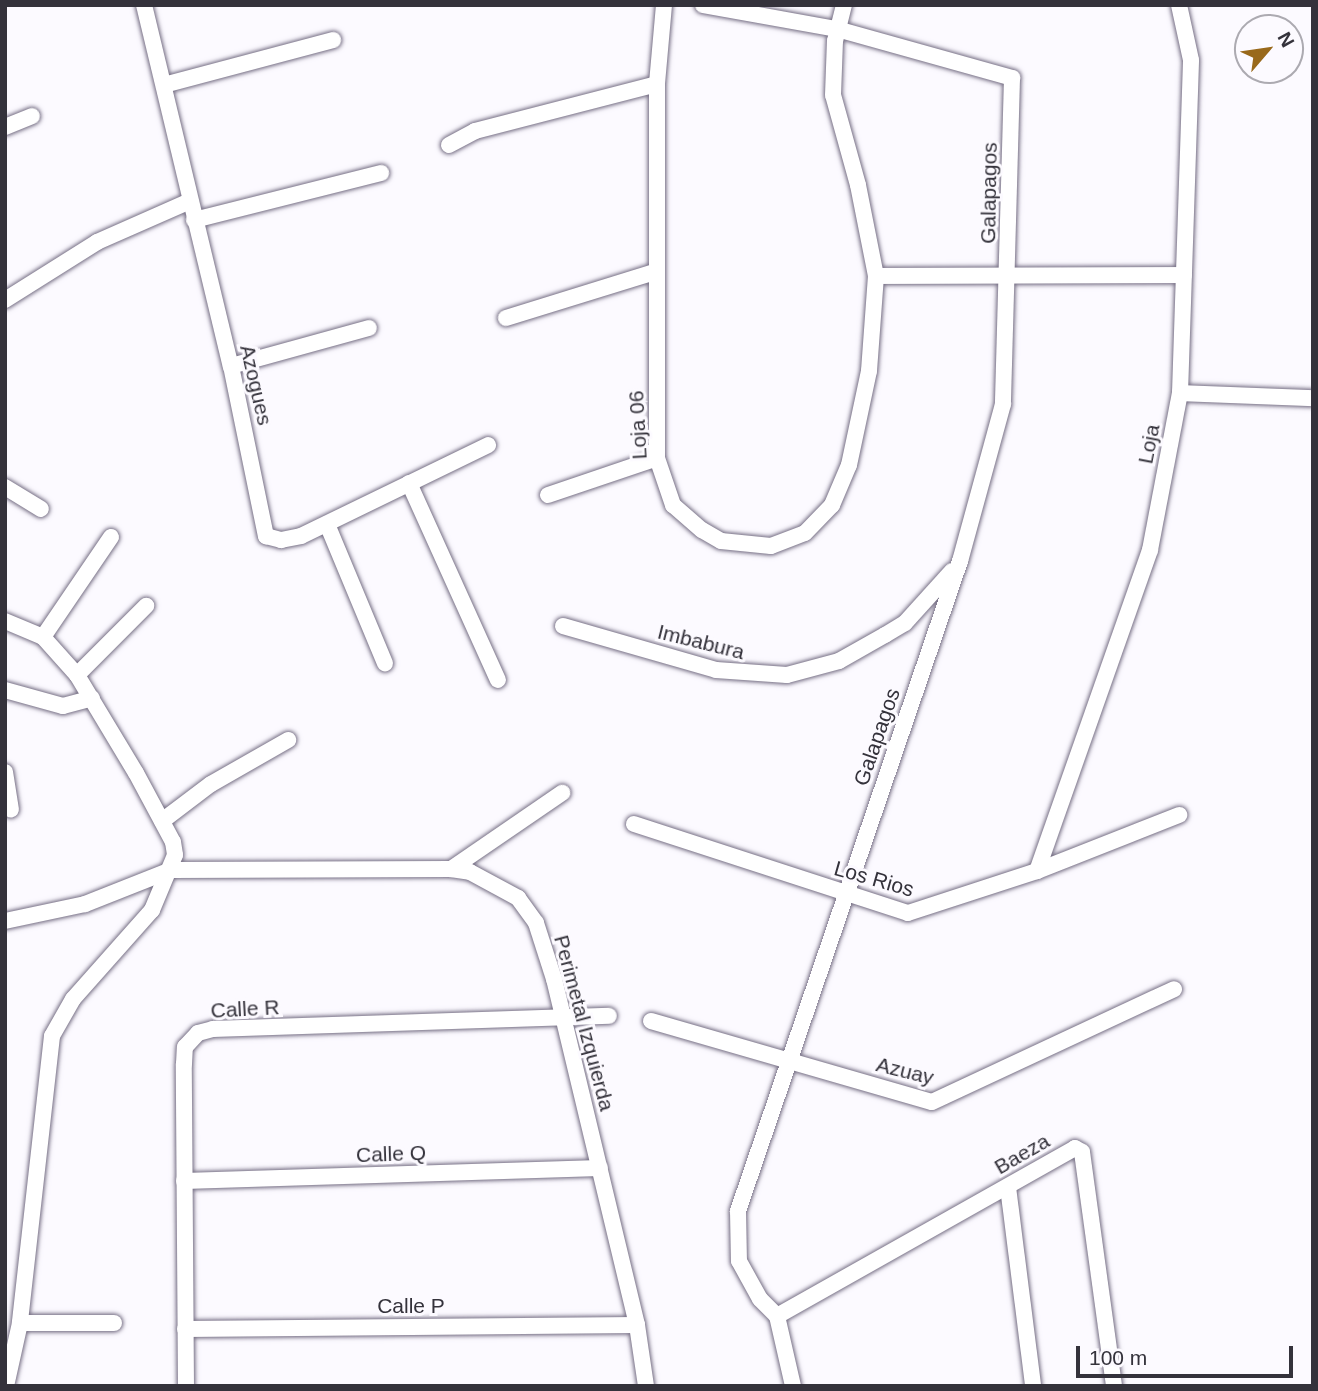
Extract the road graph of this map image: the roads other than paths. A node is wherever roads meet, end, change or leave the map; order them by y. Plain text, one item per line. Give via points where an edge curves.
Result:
1 (145, 5) edge
2 (664, 5) edge
3 (703, 5) edge
4 (844, 5) edge
5 (1179, 5) edge
6 (837, 29) junction
7 (333, 40) dead end
8 (657, 84) junction
9 (164, 85) junction
10 (32, 117) dead end
11 (5, 127) edge
12 (449, 145) dead end
13 (381, 173) dead end
14 (190, 201) junction
15 (194, 220) junction
16 (655, 272) junction
17 (876, 275) junction
18 (1009, 275) junction
19 (1184, 275) junction
20 (8, 294) edge
21 (506, 318) dead end
22 (369, 328) dead end
23 (231, 366) junction
24 (1180, 393) junction
25 (1313, 398) edge
26 (488, 445) dead end
27 (657, 458) junction
28 (409, 483) junction
29 (5, 486) edge
30 (548, 495) dead end
31 (41, 509) dead end
32 (327, 524) junction
33 (111, 537) dead end
34 (960, 561) junction
35 (146, 606) dead end
36 (5, 621) edge
37 (563, 626) dead end
38 (43, 637) junction
39 (385, 663) dead end
40 (77, 675) junction
41 (498, 680) dead end
42 (5, 690) edge
43 (92, 698) junction
44 (288, 740) dead end
45 (5, 772) edge
46 (562, 793) dead end
47 (11, 810) dead end
48 (1179, 815) dead end
49 (162, 821) junction
50 (634, 824) dead end
51 (451, 869) junction
52 (171, 870) junction
53 (1037, 871) junction
54 (846, 894) junction
55 (5, 921) edge
56 (1174, 989) dead end
57 (609, 1016) dead end
58 (563, 1021) junction
59 (651, 1021) dead end
60 (788, 1060) junction
61 (600, 1168) junction
62 (184, 1181) junction
63 (1007, 1186) junction
64 (777, 1316) junction
65 (20, 1322) junction
66 (114, 1323) dead end
67 (637, 1325) junction
68 (185, 1329) junction
69 (6, 1386) edge
70 (186, 1386) edge
71 (646, 1386) edge
72 (793, 1386) edge
73 (1033, 1386) edge
74 (1114, 1386) edge

1 - 9 street, Azogues
2 - 8 street, Loja 06
3 - 6 street
4 - 6 street
5 - 19 street, Loja via 1191,60
6 - 17 street via 833,95 866,218
6 - 18 street, Galapagos via 1012,78
7 - 9 street
8 - 12 street via 475,131
8 - 16 street, Loja 06
9 - 14 street, Azogues
10 - 11 street
13 - 15 street
14 - 15 street, Azogues
14 - 20 street via 97,242
15 - 23 street, Azogues
16 - 21 street
16 - 27 street, Loja 06
17 - 18 street
17 - 27 street, Loja 06 via 869,371 849,465 832,505 805,533 771,546 722,541 673,505
18 - 19 street
18 - 34 street, Galapagos via 1005,393
19 - 24 street, Loja
22 - 23 street
23 - 32 street, Azogues via 266,536 281,540
24 - 25 street
24 - 53 street, Loja via 1150,550
26 - 28 street, Azogues
27 - 30 street
28 - 32 street, Azogues
28 - 41 street
29 - 31 street
32 - 39 street
33 - 38 street
34 - 37 street, Imbabura via 905,623 839,661 787,675 716,670
34 - 54 street, Galapagos
35 - 40 street
36 - 38 street
38 - 40 street
40 - 43 street
42 - 43 street via 62,706
43 - 49 street
44 - 49 street via 211,784
45 - 47 street
46 - 51 street
48 - 53 street, Los Rios
49 - 52 street via 173,842
50 - 54 street, Los Rios
51 - 52 street, Perimetal Izquierda
51 - 58 street, Perimetal Izquierda via 493,882 524,906 536,923
52 - 55 street via 85,904
52 - 65 street via 152,910 72,999 52,1036
53 - 54 street, Los Rios via 916,913
54 - 60 street, Galapagos
56 - 60 street, Azuay via 932,1102
57 - 58 street, Calle R
58 - 61 street, Perimetal Izquierda
58 - 62 street, Calle R via 213,1029 198,1033 185,1047
59 - 60 street, Azuay
60 - 64 street, Galapagos via 738,1211 737,1233 746,1277
61 - 62 street, Calle Q
61 - 67 street, Perimetal Izquierda
62 - 68 street, Calle R
63 - 64 street, Baeza
63 - 73 street
63 - 74 street, Baeza via 1075,1149 1082,1153
64 - 72 street, Galapagos
65 - 66 street
65 - 69 street
67 - 68 street, Calle P
67 - 71 street, Perimetal Izquierda
68 - 70 street, Calle R

